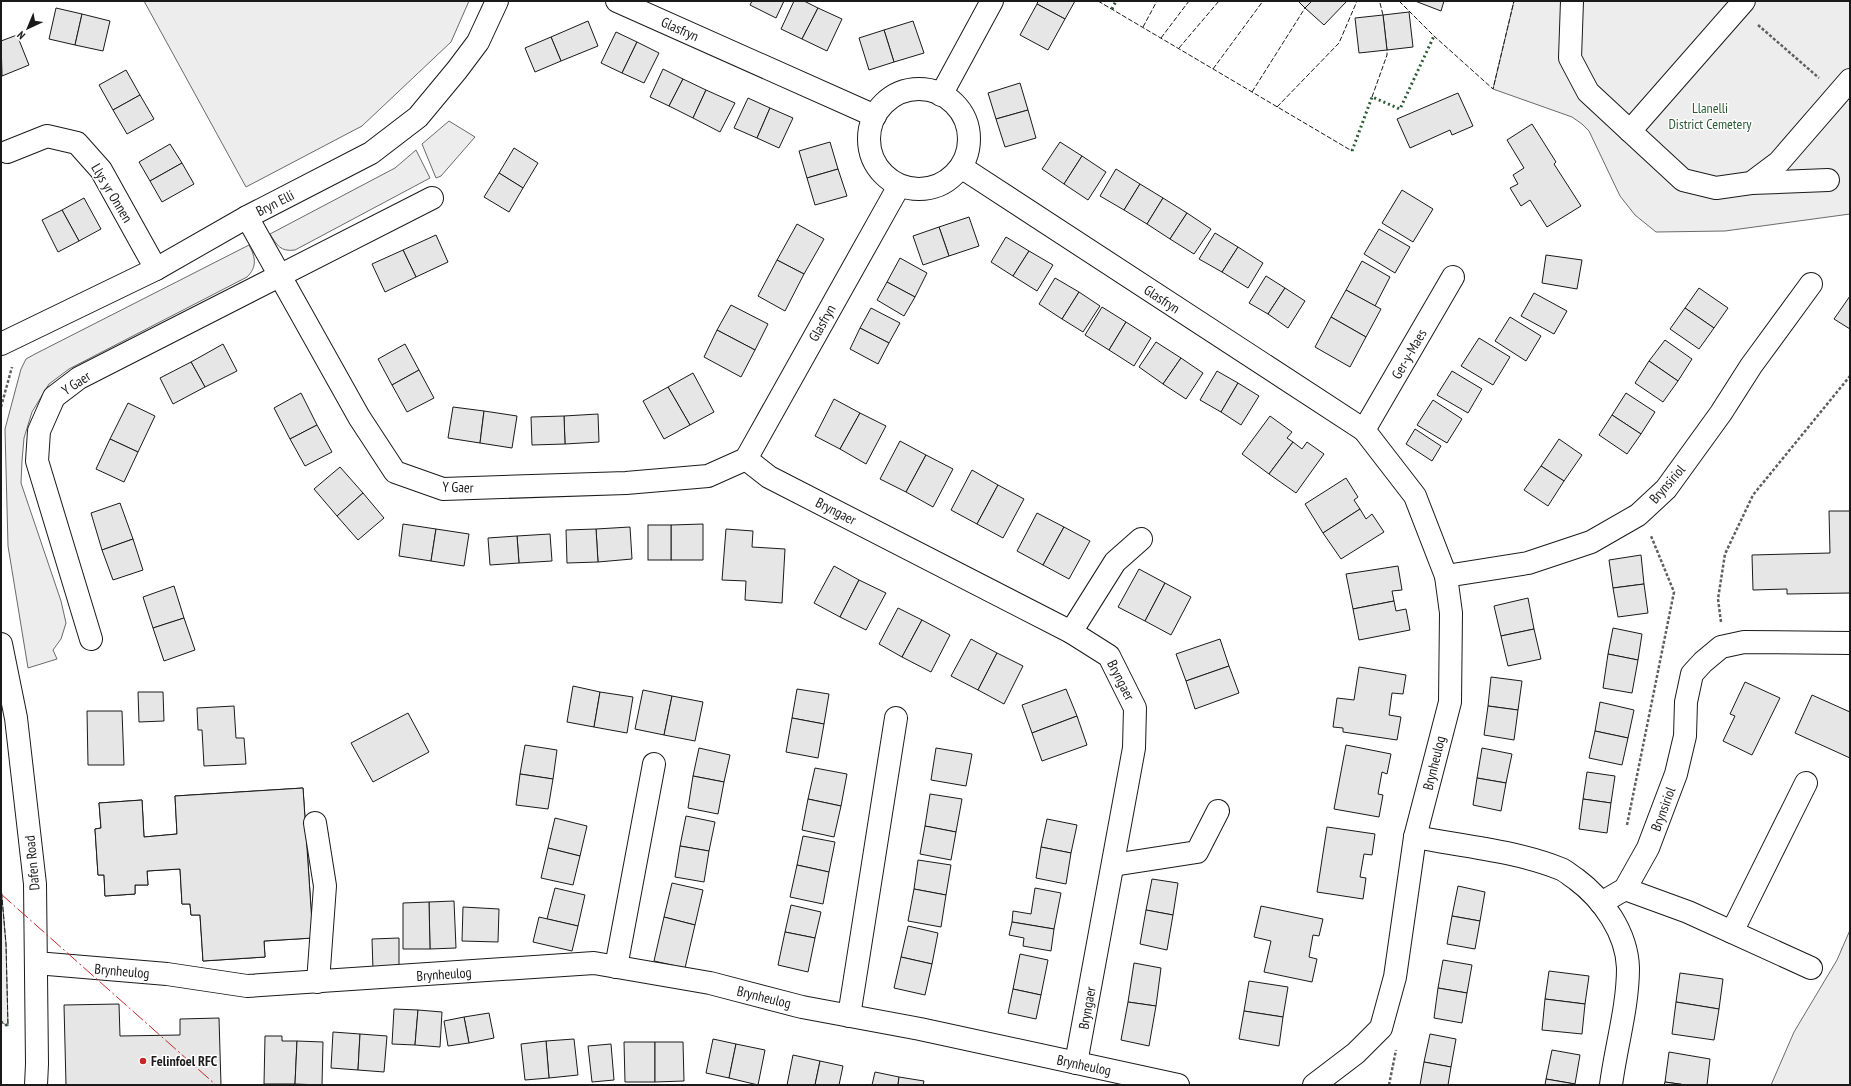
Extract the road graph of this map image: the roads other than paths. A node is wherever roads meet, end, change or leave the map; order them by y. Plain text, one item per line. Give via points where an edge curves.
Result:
1 (497, 1) edge
2 (617, 1) edge
3 (992, 1) edge
4 (1572, 1) edge
5 (1741, 5) edge
6 (1844, 87) edge
7 (941, 95) junction
8 (875, 116) junction
9 (1630, 131) junction
10 (7, 152) dead end
11 (961, 167) junction
12 (1828, 180) dead end
13 (1751, 182) junction
14 (899, 186) junction
15 (432, 198) dead end
16 (247, 218) junction
17 (156, 269) junction
18 (281, 277) junction
19 (1454, 277) dead end
20 (1811, 284) dead end
21 (1, 344) edge
22 (1364, 430) junction
23 (746, 459) junction
24 (1141, 539) dead end
25 (1446, 576) junction
26 (1071, 632) junction
27 (91, 639) dead end
28 (1, 644) edge
29 (1850, 644) edge
30 (4, 670) edge
31 (896, 718) dead end
32 (654, 764) dead end
33 (1806, 783) dead end
34 (1218, 811) dead end
35 (315, 823) dead end
36 (1415, 837) junction
37 (1113, 865) junction
38 (1625, 889) junction
39 (1601, 903) junction
40 (1732, 932) junction
41 (36, 963) junction
42 (616, 967) junction
43 (1811, 968) dead end
44 (318, 982) junction
45 (849, 1016) junction
46 (1076, 1063) junction
47 (36, 1085) edge
48 (1178, 1085) edge
49 (1314, 1085) edge
50 (1611, 1085) edge

1 - 16 street, Bryn Elli via 478,42 418,117 371,153
2 - 8 street, Glasfryn
3 - 7 street
4 - 9 street via 1570,58 1588,92
5 - 9 street
6 - 13 street via 1779,162
7 - 8 street via 931,91 908,90 891,97
7 - 11 street via 960,110 967,126 968,144
8 - 14 street via 869,129 869,147 874,164 885,177
9 - 13 street via 1683,180 1716,188
10 - 17 street, Llys yr Onnen via 47,136 77,143 101,170
11 - 14 street via 949,180 933,188 916,190
11 - 22 street, Glasfryn
12 - 13 street
14 - 23 street, Glasfryn
15 - 18 street
16 - 17 street, Bryn Elli
16 - 18 street, Y Gaer
17 - 21 street, Bryn Elli
18 - 23 street, Y Gaer via 359,418 395,472 444,489 626,483 708,476
18 - 27 street, Y Gaer via 79,378 54,397 39,431 37,461
19 - 22 street, Ger-y-Maes
20 - 25 street, Brynsiriol via 1666,489 1638,515 1591,542 1528,563
22 - 25 street, Brynheulog via 1415,496
23 - 26 street, Bryngaer via 769,477
24 - 26 street via 1115,562
25 - 36 street, Brynheulog via 1451,613 1450,702
26 - 37 street, Bryngaer via 1110,656 1135,708 1134,748
28 - 30 street, Dafen Road
29 - 38 street, Brynsiriol via 1744,642 1721,647 1703,662 1692,674 1686,702 1685,736 1676,774 1648,848
30 - 41 street, Dafen Road via 16,718 35,884
31 - 45 street
32 - 42 street
33 - 40 street
34 - 37 street via 1197,852
35 - 44 street via 325,886
36 - 39 street via 1499,852 1562,870
36 - 49 street, Brynheulog via 1395,977 1381,1028 1356,1053
37 - 46 street, Bryngaer
38 - 39 street
38 - 40 street via 1688,912
39 - 50 street via 1613,919 1624,946 1628,967 1626,996
40 - 43 street
41 - 44 street, Brynheulog via 167,974 247,986
41 - 47 street, Dafen Road
42 - 44 street, Brynheulog via 594,963
42 - 45 street, Brynheulog via 710,983 802,1007
45 - 46 street, Brynheulog
46 - 48 street, Brynheulog

